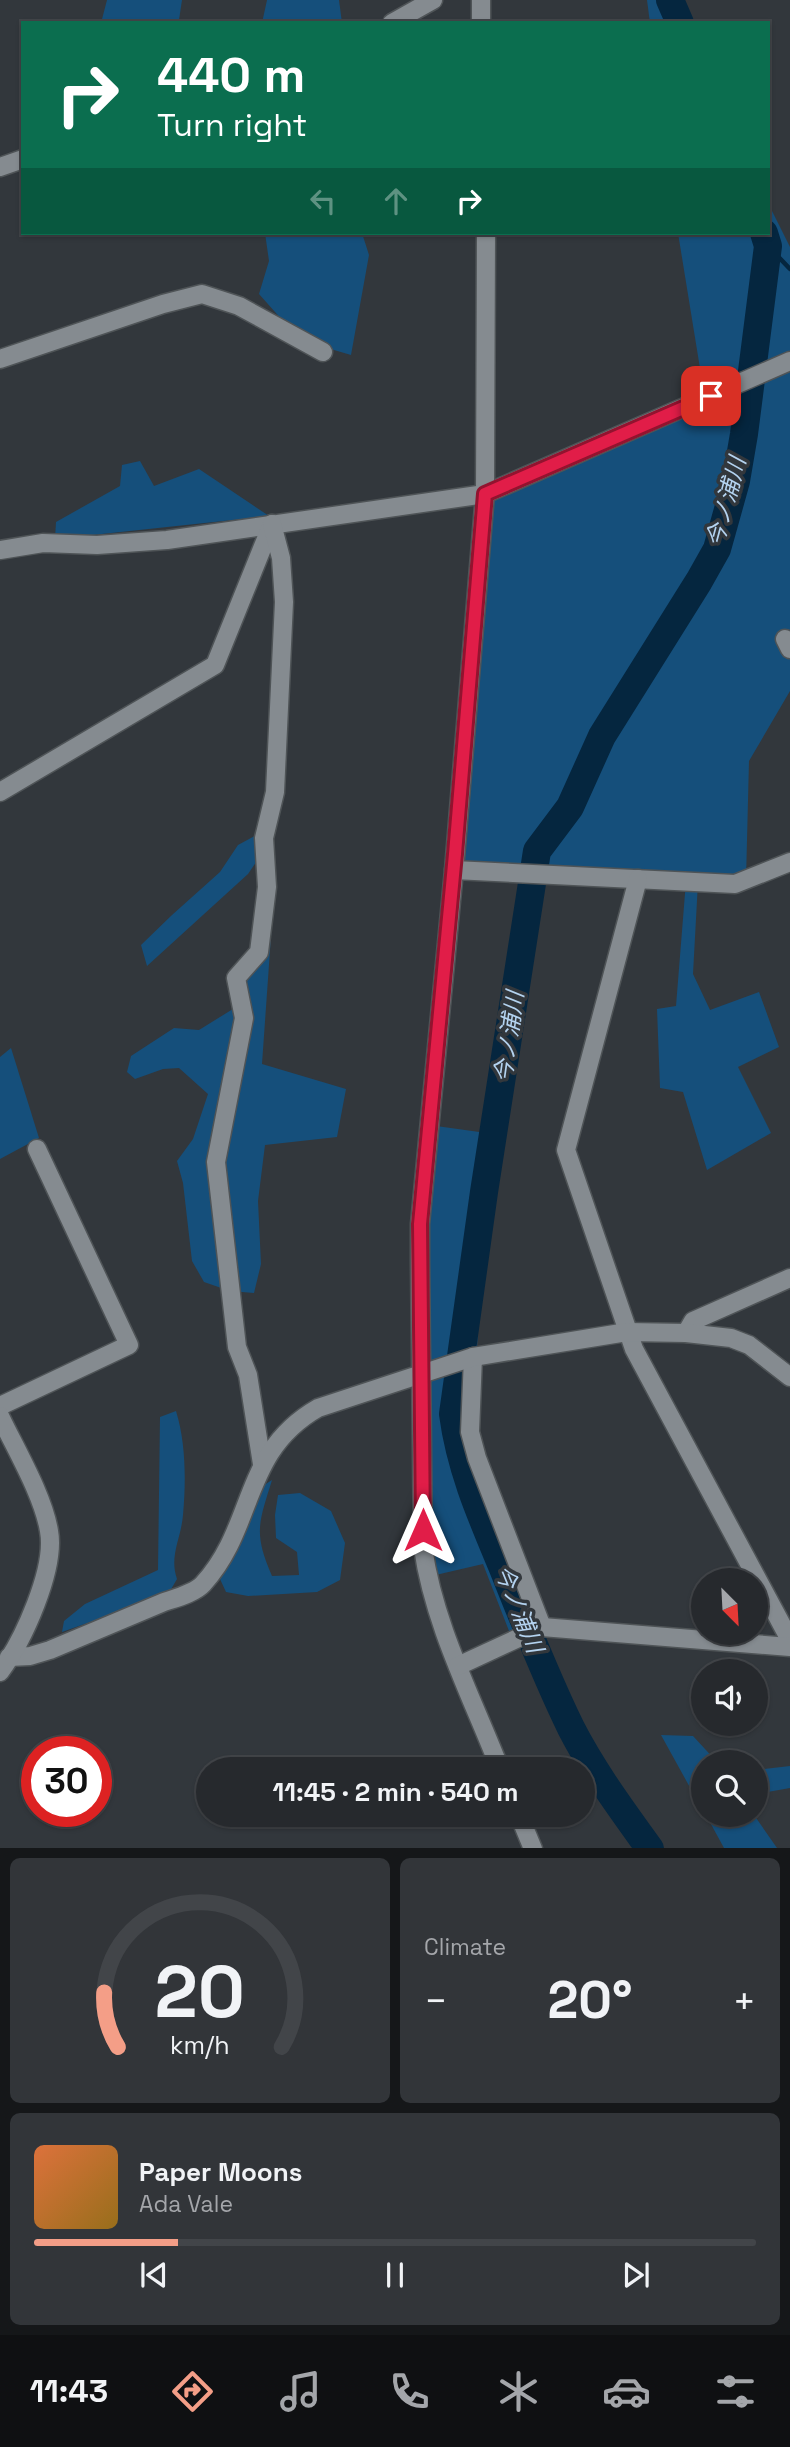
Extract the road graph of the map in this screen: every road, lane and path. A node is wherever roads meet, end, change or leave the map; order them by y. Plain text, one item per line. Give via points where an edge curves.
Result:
1 (433, 0) edge
2 (481, 0) edge
3 (396, 21) edge
4 (481, 21) edge
5 (21, 160) edge
6 (0, 167) edge
7 (486, 235) edge
8 (323, 352) dead end
9 (0, 359) edge
10 (790, 361) edge
11 (485, 494) junction
12 (272, 524) junction
13 (0, 550) edge
14 (0, 792) edge
15 (790, 862) edge
16 (454, 870) junction
17 (638, 879) junction
18 (37, 1149) dead end
19 (790, 1278) edge
20 (627, 1332) junction
21 (686, 1333) junction
22 (473, 1357) junction
23 (422, 1374) junction
24 (790, 1377) edge
25 (0, 1406) edge
26 (0, 1416) edge
27 (262, 1464) junction
28 (542, 1627) junction
29 (790, 1640) edge
30 (790, 1647) edge
31 (4, 1665) edge
32 (458, 1666) junction
33 (495, 1757) edge
34 (524, 1827) edge
35 (533, 1848) edge

1 - 3 street
2 - 4 street
5 - 6 street
7 - 11 street
8 - 9 street via 239,306 202,294
10 - 11 street
11 - 12 street
11 - 16 street
12 - 13 street via 167,540
12 - 14 street via 215,665
12 - 27 street via 281,558 284,602 275,792 264,838 267,887 259,952 236,978 244,1018 216,1162 237,1347 248,1375
15 - 17 street via 735,884
16 - 17 street
16 - 23 street via 420,1224
17 - 20 street via 566,1150
18 - 25 street via 129,1345
19 - 21 street via 693,1321
20 - 21 street
20 - 22 street
20 - 29 street
21 - 24 street via 731,1338 749,1345
22 - 23 street
22 - 28 street via 470,1432
23 - 27 street via 318,1408 297,1420
23 - 32 street via 423,1548 428,1581
26 - 31 street via 45,1513 50,1534 44,1578 27,1625
27 - 31 street via 224,1556 201,1587
28 - 30 street
28 - 32 street
32 - 33 street
34 - 35 street

